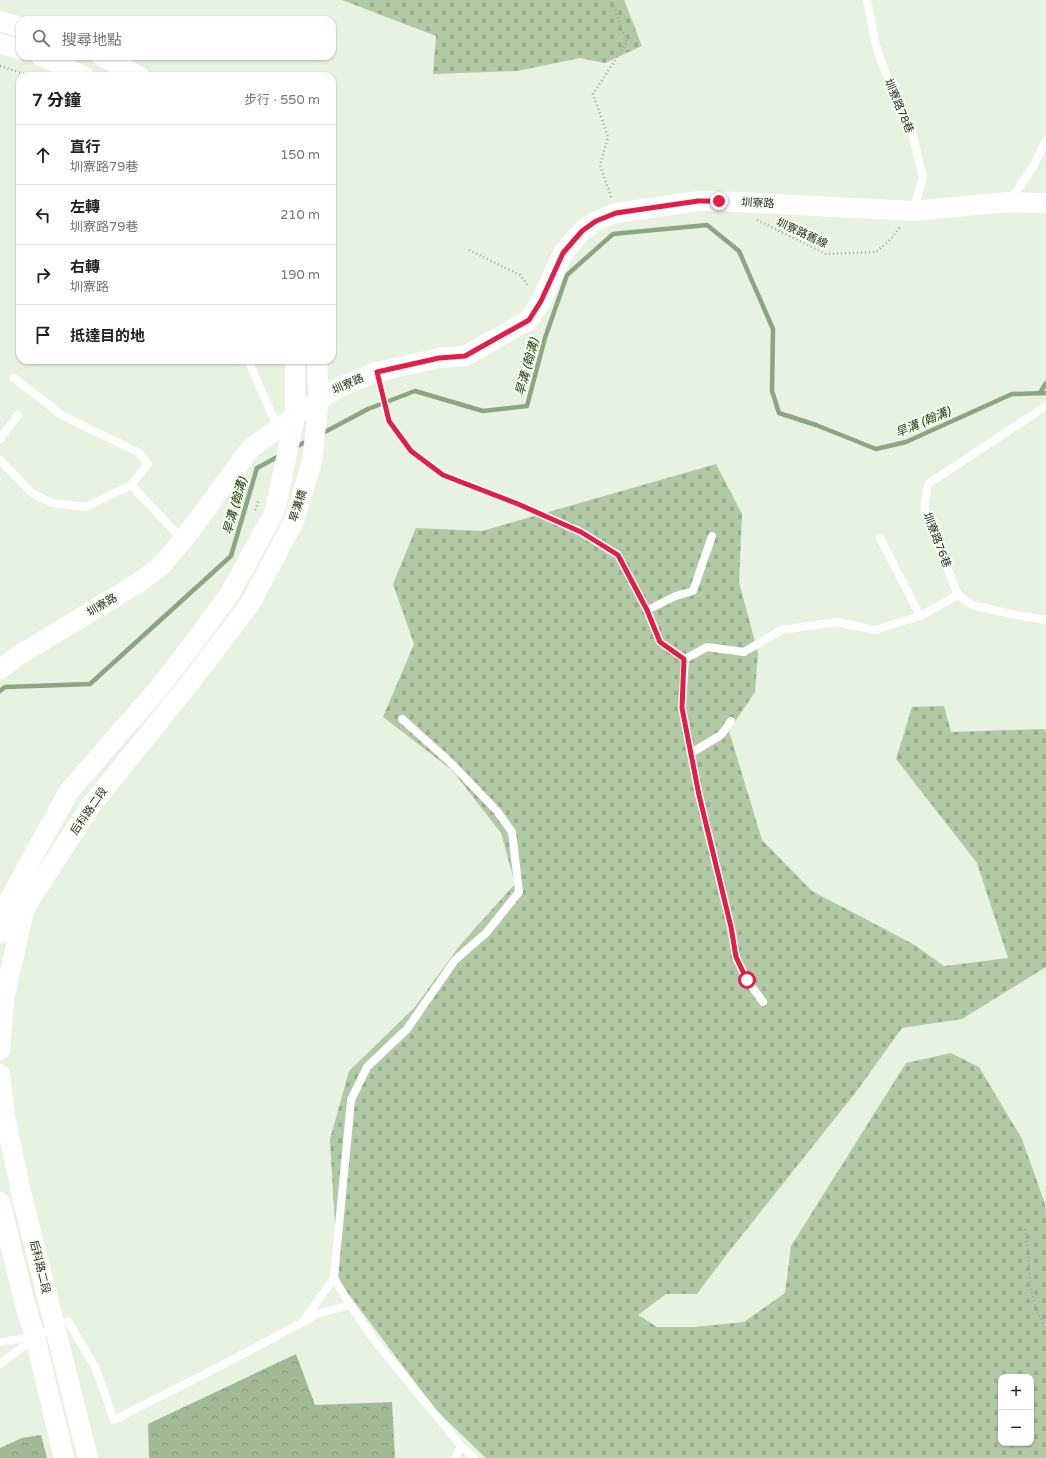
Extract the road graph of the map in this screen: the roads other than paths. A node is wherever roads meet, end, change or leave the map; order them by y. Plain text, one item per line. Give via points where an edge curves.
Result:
1 (867, 0) edge
2 (0, 22) edge
3 (16, 25) edge
4 (0, 44) edge
5 (16, 48) edge
6 (50, 60) edge
7 (109, 60) edge
8 (75, 72) edge
9 (131, 72) edge
10 (1046, 140) edge
11 (1009, 202) junction
12 (1046, 203) edge
13 (913, 211) junction
14 (250, 364) edge
15 (295, 364) edge
16 (318, 364) edge
17 (377, 372) junction
18 (14, 378) dead end
19 (319, 399) junction
20 (1046, 406) edge
21 (18, 415) dead end
22 (295, 416) junction
23 (278, 429) junction
24 (0, 439) edge
25 (0, 460) edge
26 (130, 485) junction
27 (712, 536) dead end
28 (880, 538) dead end
29 (183, 540) junction
30 (958, 596) junction
31 (250, 604) joint
32 (647, 610) junction
33 (920, 616) junction
34 (1046, 620) edge
35 (684, 659) junction
36 (0, 669) edge
37 (402, 719) dead end
38 (731, 721) dead end
39 (691, 753) junction
40 (0, 934) edge
41 (763, 1002) dead end
42 (0, 1050) edge
43 (0, 1074) edge
44 (0, 1202) edge
45 (334, 1278) junction
46 (350, 1305) junction
47 (303, 1321) junction
48 (55, 1327) junction
49 (36, 1337) junction
50 (0, 1342) edge
51 (0, 1364) edge
52 (462, 1446) junction
53 (64, 1458) edge
54 (88, 1458) edge
55 (455, 1458) edge
56 (474, 1458) edge

1 - 13 lane, 圳寮路78巷 via 876,46 892,93 912,132 923,178
2 - 3 street
4 - 5 street
6 - 8 street
7 - 9 street
10 - 11 lane via 1034,165
11 - 12 street, 圳寮路
11 - 13 street, 圳寮路
13 - 17 street, 圳寮路 via 698,201 616,213 596,221 582,231 563,253 541,301 529,320 465,356 439,358
14 - 23 lane
15 - 22 street
16 - 19 street
17 - 19 street, 圳寮路 via 344,385
17 - 32 lane via 389,421 411,451 443,475 581,532 618,555
18 - 26 lane via 63,416 138,452 148,464
19 - 22 street, 圳寮路
19 - 31 street, 旱溝橋 via 312,461 294,521
20 - 30 lane, 圳寮路76巷 via 928,484 924,509
21 - 24 lane
22 - 23 street, 圳寮路
22 - 40 street, 旱溝橋 via 275,511 229,595 159,688 70,790 8,902
23 - 29 street, 圳寮路 via 251,448
25 - 26 lane via 32,493 52,503 86,507
26 - 29 lane
27 - 32 lane via 693,592 676,596
28 - 33 lane
29 - 36 street, 圳寮路 via 160,567 136,585
30 - 33 lane
30 - 34 lane via 972,605
31 - 42 street, 后科路二段 via 92,804 25,907 4,998
32 - 35 lane via 660,642
33 - 35 lane via 875,630 837,622 781,630 744,652 707,647
35 - 39 lane via 682,708
37 - 45 lane via 450,762 492,805 512,832 519,892 486,933 455,960 407,1029 367,1067 351,1100
38 - 39 lane via 722,735
39 - 41 lane via 736,957 747,980
43 - 48 street, 后科路二段 via 4,1112 22,1196
44 - 49 street via 24,1301
45 - 46 lane
45 - 47 lane
46 - 47 lane via 320,1312
46 - 52 lane via 375,1341
47 - 48 lane via 114,1420 96,1369 68,1321
48 - 49 lane
48 - 54 street, 后科路二段
49 - 50 lane
49 - 51 lane
49 - 53 street
52 - 55 lane
52 - 56 lane

